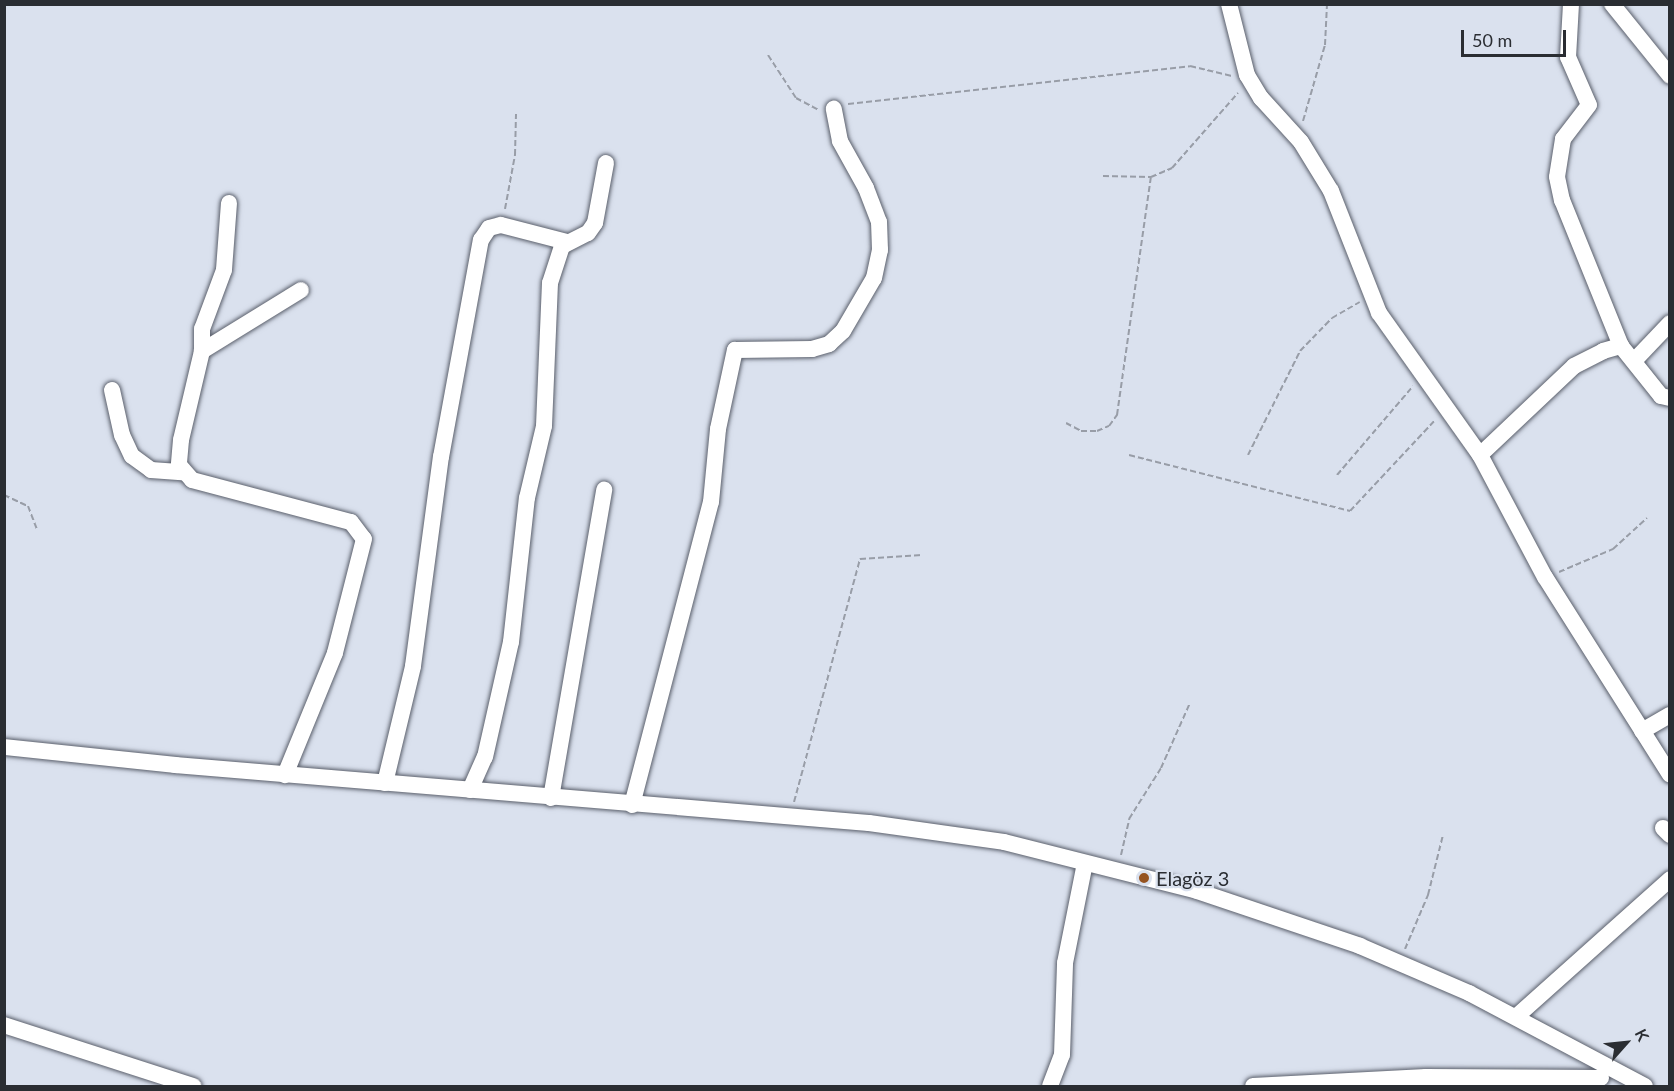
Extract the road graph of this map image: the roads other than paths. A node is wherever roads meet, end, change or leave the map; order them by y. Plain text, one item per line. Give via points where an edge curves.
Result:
1 (1229, 4) edge
2 (1571, 4) edge
3 (1612, 4) edge
4 (1670, 76) edge
5 (834, 109) road end
6 (606, 163) dead end
7 (229, 202) dead end
8 (567, 242) junction
9 (301, 290) dead end
10 (1670, 323) edge
11 (1621, 346) junction
12 (202, 351) junction
13 (1634, 361) junction
14 (112, 390) dead end
15 (1667, 401) edge
16 (1480, 455) junction
17 (182, 472) junction
18 (604, 490) dead end
19 (1670, 715) edge
20 (1642, 731) junction
21 (4, 747) edge
22 (285, 775) junction
23 (1670, 775) edge
24 (385, 783) junction
25 (470, 790) junction
26 (551, 798) junction
27 (633, 805) junction
28 (1085, 863) junction
29 (1670, 879) edge
30 (1516, 1016) junction
31 (4, 1025) edge
32 (1601, 1076) edge
33 (193, 1086) edge
34 (1050, 1086) edge
35 (1253, 1086) edge
36 (1645, 1086) edge

1 - 16 street via 1238,50 1250,80 1295,134 1341,209 1371,298
2 - 11 street via 1568,57 1589,105 1563,138 1557,177 1562,200
3 - 4 street
5 - 27 street via 840,141 866,188 879,222 880,250 874,278 843,331 829,344 812,349 735,350 718,429 711,502
6 - 8 street via 592,229
7 - 12 street via 224,270 202,330
8 - 24 street via 501,225 489,228 480,240 441,457 413,666
8 - 25 street via 550,283 544,426 526,498 511,642 485,757
9 - 12 street
10 - 13 street
11 - 13 street
11 - 16 street via 1574,366
12 - 17 street via 181,440
13 - 15 street
14 - 17 street via 122,435 132,456 151,470
16 - 20 street via 1545,577
17 - 22 street via 192,480 351,522 362,533 364,544 335,653
18 - 26 street
19 - 20 street
20 - 23 street
21 - 22 street
22 - 24 street
24 - 25 street
25 - 26 street
26 - 27 street
27 - 28 street via 962,834
28 - 30 street via 1251,907 1399,962
28 - 34 street via 1065,963 1062,1055
29 - 30 street
30 - 32 street
31 - 33 street
32 - 35 street via 1426,1077
32 - 36 street

